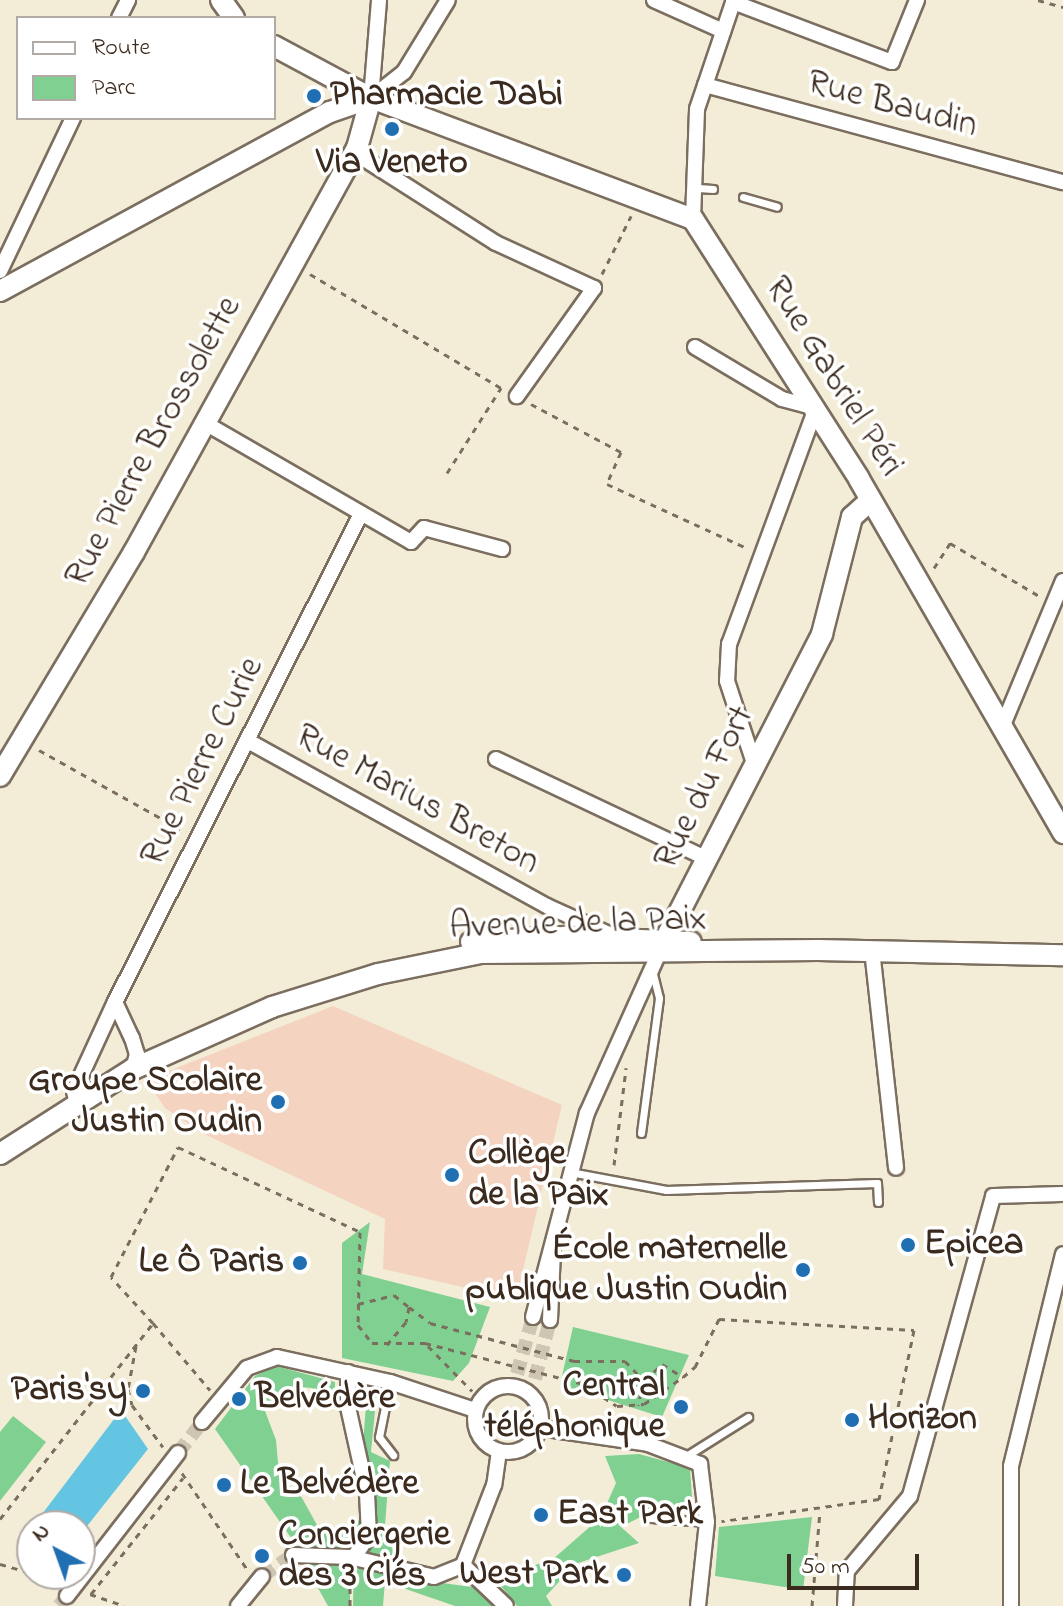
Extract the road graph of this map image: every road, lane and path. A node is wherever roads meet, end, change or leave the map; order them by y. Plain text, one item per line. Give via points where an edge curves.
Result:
1 (379, 0) edge
2 (448, 0) edge
3 (654, 0) edge
4 (917, 0) edge
5 (1038, 0) edge
6 (733, 1) edge
7 (1063, 7) edge
8 (723, 31) junction
9 (276, 47) edge
10 (705, 85) junction
11 (371, 98) junction
12 (72, 120) edge
13 (359, 146) junction
14 (1063, 182) edge
15 (743, 197) dead end
16 (641, 199) junction
17 (777, 207) dead end
18 (693, 219) junction
19 (293, 264) junction
20 (0, 271) edge
21 (594, 288) junction
22 (0, 291) edge
23 (695, 347) dead end
24 (501, 388) junction
25 (517, 396) junction
26 (816, 408) junction
27 (205, 423) junction
28 (447, 473) dead end
29 (870, 501) junction
30 (361, 514) junction
31 (502, 549) dead end
32 (762, 554) junction
33 (1063, 581) edge
34 (922, 588) junction
35 (1051, 603) junction
36 (1003, 725) junction
37 (22, 740) junction
38 (248, 741) junction
39 (496, 759) dead end
40 (755, 766) junction
41 (0, 776) edge
42 (1063, 833) edge
43 (198, 839) junction
44 (708, 859) junction
45 (558, 911) junction
46 (552, 938) junction
47 (619, 938) junction
48 (872, 950) junction
49 (1063, 955) edge
50 (659, 956) junction
51 (115, 1002) junction
52 (632, 1054) dead end
53 (135, 1061) junction
54 (76, 1097) junction
55 (641, 1133) dead end
56 (0, 1140) edge
57 (0, 1154) edge
58 (614, 1165) dead end
59 (896, 1168) dead end
60 (568, 1172) junction
61 (1063, 1194) edge
62 (878, 1202) dead end
63 (550, 1243) junction
64 (1063, 1254) edge
65 (358, 1304) junction
66 (409, 1307) junction
67 (533, 1317) tunnel mouth
68 (550, 1320) tunnel mouth
69 (153, 1323) junction
70 (425, 1343) junction
71 (386, 1346) junction
72 (348, 1372) junction
73 (683, 1377) junction
74 (535, 1379) tunnel mouth
75 (644, 1381) junction
76 (390, 1382) junction
77 (472, 1391) dead end
78 (531, 1394) junction
79 (220, 1401) junction
80 (638, 1405) junction
81 (475, 1410) junction
82 (748, 1417) dead end
83 (202, 1422) tunnel mouth
84 (540, 1428) junction
85 (499, 1451) junction
86 (178, 1453) tunnel mouth
87 (393, 1455) dead end
88 (683, 1458) junction
89 (184, 1476) dead end
90 (820, 1509) junction
91 (651, 1518) dead end
92 (0, 1519) edge
93 (707, 1522) junction
94 (293, 1555) tunnel mouth
95 (353, 1558) junction
96 (463, 1565) junction
97 (262, 1576) tunnel mouth
98 (91, 1594) dead end
99 (67, 1596) tunnel mouth
100 (238, 1606) edge
101 (350, 1606) edge
102 (506, 1606) edge
103 (698, 1606) edge
104 (812, 1606) edge
105 (845, 1606) edge
106 (1011, 1606) edge

1 - 11 street
2 - 11 street via 404,72
3 - 8 street
4 - 6 street via 892,62
5 - 7 path
6 - 8 street
8 - 10 street
9 - 11 main road
10 - 14 street, Rue Baudin
10 - 18 street via 697,109 705,188
11 - 13 main road, Rue Pierre Brossolette
11 - 16 main road
11 - 22 main road via 330,112
12 - 20 street
13 - 19 main road, Rue Pierre Brossolette
13 - 21 street via 496,243
15 - 17 lane
16 - 18 main road
16 - 21 path
18 - 26 main road, Rue Gabriel Péri
19 - 24 path
19 - 27 main road, Rue Pierre Brossolette
21 - 25 street
23 - 26 street via 782,399
24 - 25 path
24 - 28 path
25 - 32 path via 621,452 607,484
26 - 29 main road, Rue Gabriel Péri
26 - 32 street
27 - 30 street
27 - 37 main road, Rue Pierre Brossolette
29 - 34 main road, Rue Gabriel Péri
29 - 40 main road, Rue du Fort via 852,517 822,634
30 - 31 street via 411,542 424,528
30 - 38 street, Rue Pierre Curie
32 - 40 street via 729,644 728,669
33 - 35 street
34 - 35 path via 950,543
34 - 36 main road, Rue Gabriel Péri
35 - 36 street
36 - 42 main road, Rue Gabriel Péri
37 - 41 main road, Rue Pierre Brossolette
37 - 43 path
38 - 43 street, Rue Pierre Curie
38 - 45 street, Rue Marius Breton
39 - 44 street
40 - 44 main road, Rue du Fort
43 - 51 street, Rue Pierre Curie
44 - 50 main road, Rue du Fort
45 - 46 street, Rue Marius Breton
45 - 47 street, Rue Marius Breton
46 - 47 main road, Avenue de la Paix
46 - 53 main road, Avenue de la Paix via 484,940 379,961 266,998
47 - 50 main road, Avenue de la Paix
48 - 49 main road, Avenue de la Paix
48 - 50 main road, Avenue de la Paix
48 - 59 street
50 - 53 main road, Avenue de la Paix via 481,953 378,974 272,1007
50 - 55 lane via 659,998
50 - 60 street, Rue du Fort via 587,1113
51 - 53 street
51 - 54 street, Rue Pierre Curie
52 - 58 path via 622,1086
53 - 54 main road, Avenue de la Paix
54 - 56 main road, Avenue de la Paix
54 - 57 main road, Avenue de la Paix
60 - 62 lane via 666,1190 877,1183
60 - 63 street, Rue du Fort
61 - 105 street via 993,1196 910,1496 847,1571
63 - 67 street, Rue du Fort
63 - 68 street, Rue du Fort via 555,1279
64 - 106 street via 1011,1466
65 - 66 path via 394,1295
65 - 69 path via 360,1232 178,1147 111,1277
65 - 71 path via 358,1325 372,1343
66 - 71 path via 406,1322
66 - 75 path via 430,1323 574,1361 625,1361
69 - 79 path
69 - 92 path
70 - 71 path
70 - 77 path
70 - 80 path via 583,1384 617,1406
72 - 76 street
72 - 79 street via 277,1357 247,1368
72 - 95 street via 348,1407 367,1493 369,1536
73 - 75 path via 662,1364
73 - 80 path
73 - 90 path via 695,1367 719,1319 914,1330 879,1499
74 - 78 street
75 - 80 path
76 - 81 street
76 - 87 lane via 379,1437
78 - 81 street via 516,1380 487,1392
78 - 84 street via 540,1408
79 - 83 street
81 - 85 street via 477,1431
82 - 88 lane
84 - 85 street via 520,1450
84 - 88 street via 648,1444
85 - 96 street via 494,1485
86 - 99 street
88 - 93 street via 700,1464
89 - 98 path
90 - 93 path
90 - 104 path
91 - 93 lane
93 - 103 street
94 - 95 street
95 - 96 street via 434,1577
95 - 101 path
96 - 102 street
97 - 100 street

